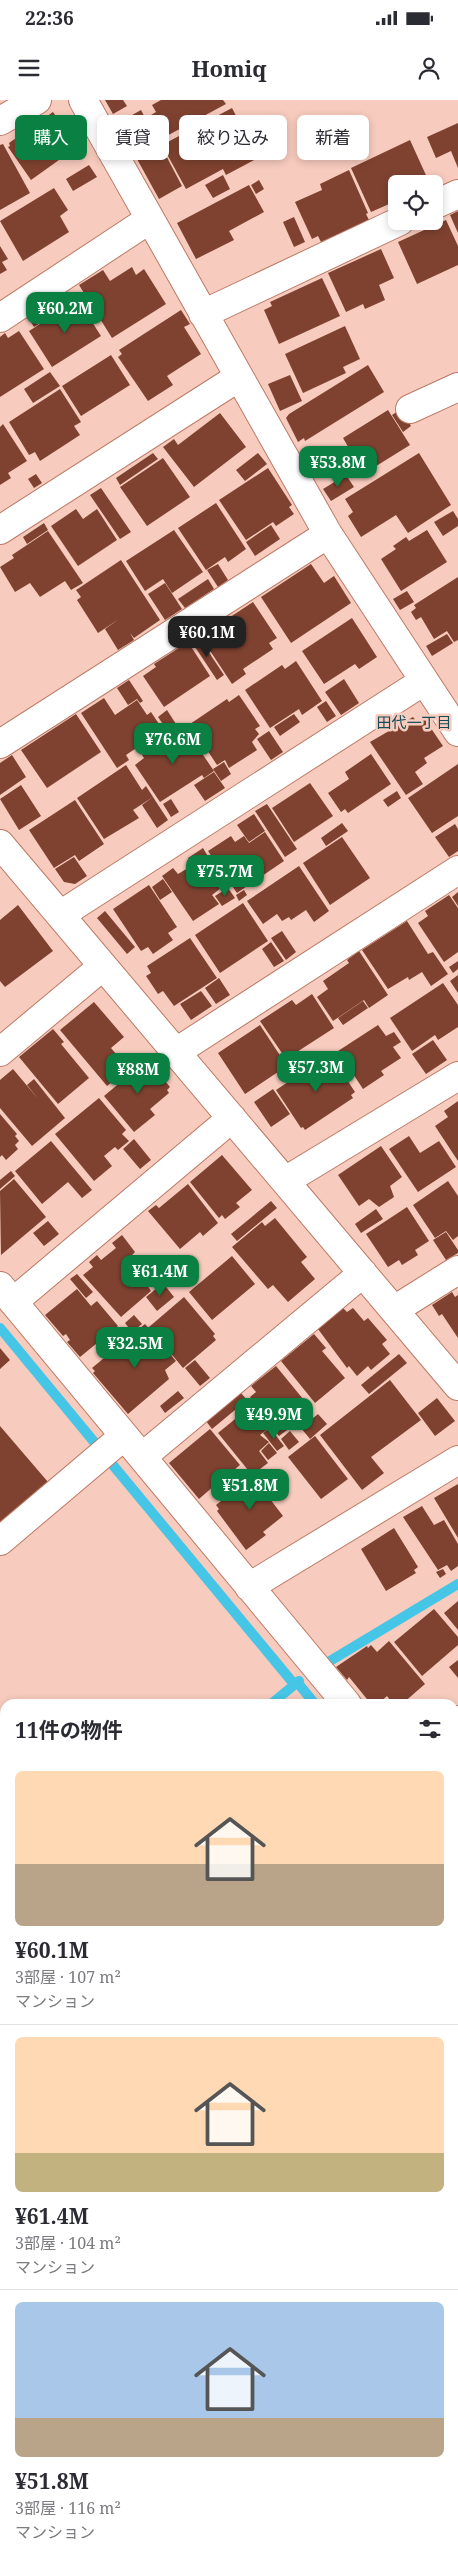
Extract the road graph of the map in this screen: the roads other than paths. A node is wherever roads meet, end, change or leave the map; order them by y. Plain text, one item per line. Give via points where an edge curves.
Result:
1 (37, 100) edge
2 (83, 100) edge
3 (0, 121) edge
4 (458, 194) edge
5 (443, 201) edge
6 (150, 219) junction
7 (388, 227) edge
8 (203, 314) junction
9 (0, 318) edge
10 (239, 377) junction
11 (458, 387) edge
12 (410, 410) dead end
13 (0, 530) edge
14 (328, 534) junction
15 (424, 681) junction
16 (458, 732) edge
17 (0, 744) edge
18 (0, 844) edge
19 (458, 870) edge
20 (60, 915) junction
21 (103, 966) junction
22 (0, 1052) edge
23 (176, 1052) junction
24 (458, 1076) edge
25 (232, 1118) junction
26 (285, 1181) junction
27 (458, 1270) edge
28 (363, 1273) junction
29 (6, 1294) edge
30 (394, 1310) junction
31 (458, 1386) edge
32 (124, 1436) junction
33 (142, 1457) junction
34 (458, 1460) edge
35 (0, 1542) edge
36 (250, 1587) junction
37 (343, 1699) edge

1 - 3 street
2 - 6 street
4 - 5 street
6 - 8 street
6 - 9 street
7 - 8 street
8 - 10 street
10 - 13 street
10 - 14 street
11 - 12 street
14 - 15 street
14 - 17 street
15 - 16 street
15 - 20 street
18 - 20 street
19 - 23 street
20 - 21 street
21 - 22 street
21 - 23 street
23 - 25 street
24 - 26 street
25 - 26 street
25 - 29 street
26 - 28 street
27 - 30 street
28 - 30 street
28 - 33 street
29 - 32 street
30 - 31 street
32 - 33 street
32 - 35 street
33 - 36 street
34 - 36 street
36 - 37 street

